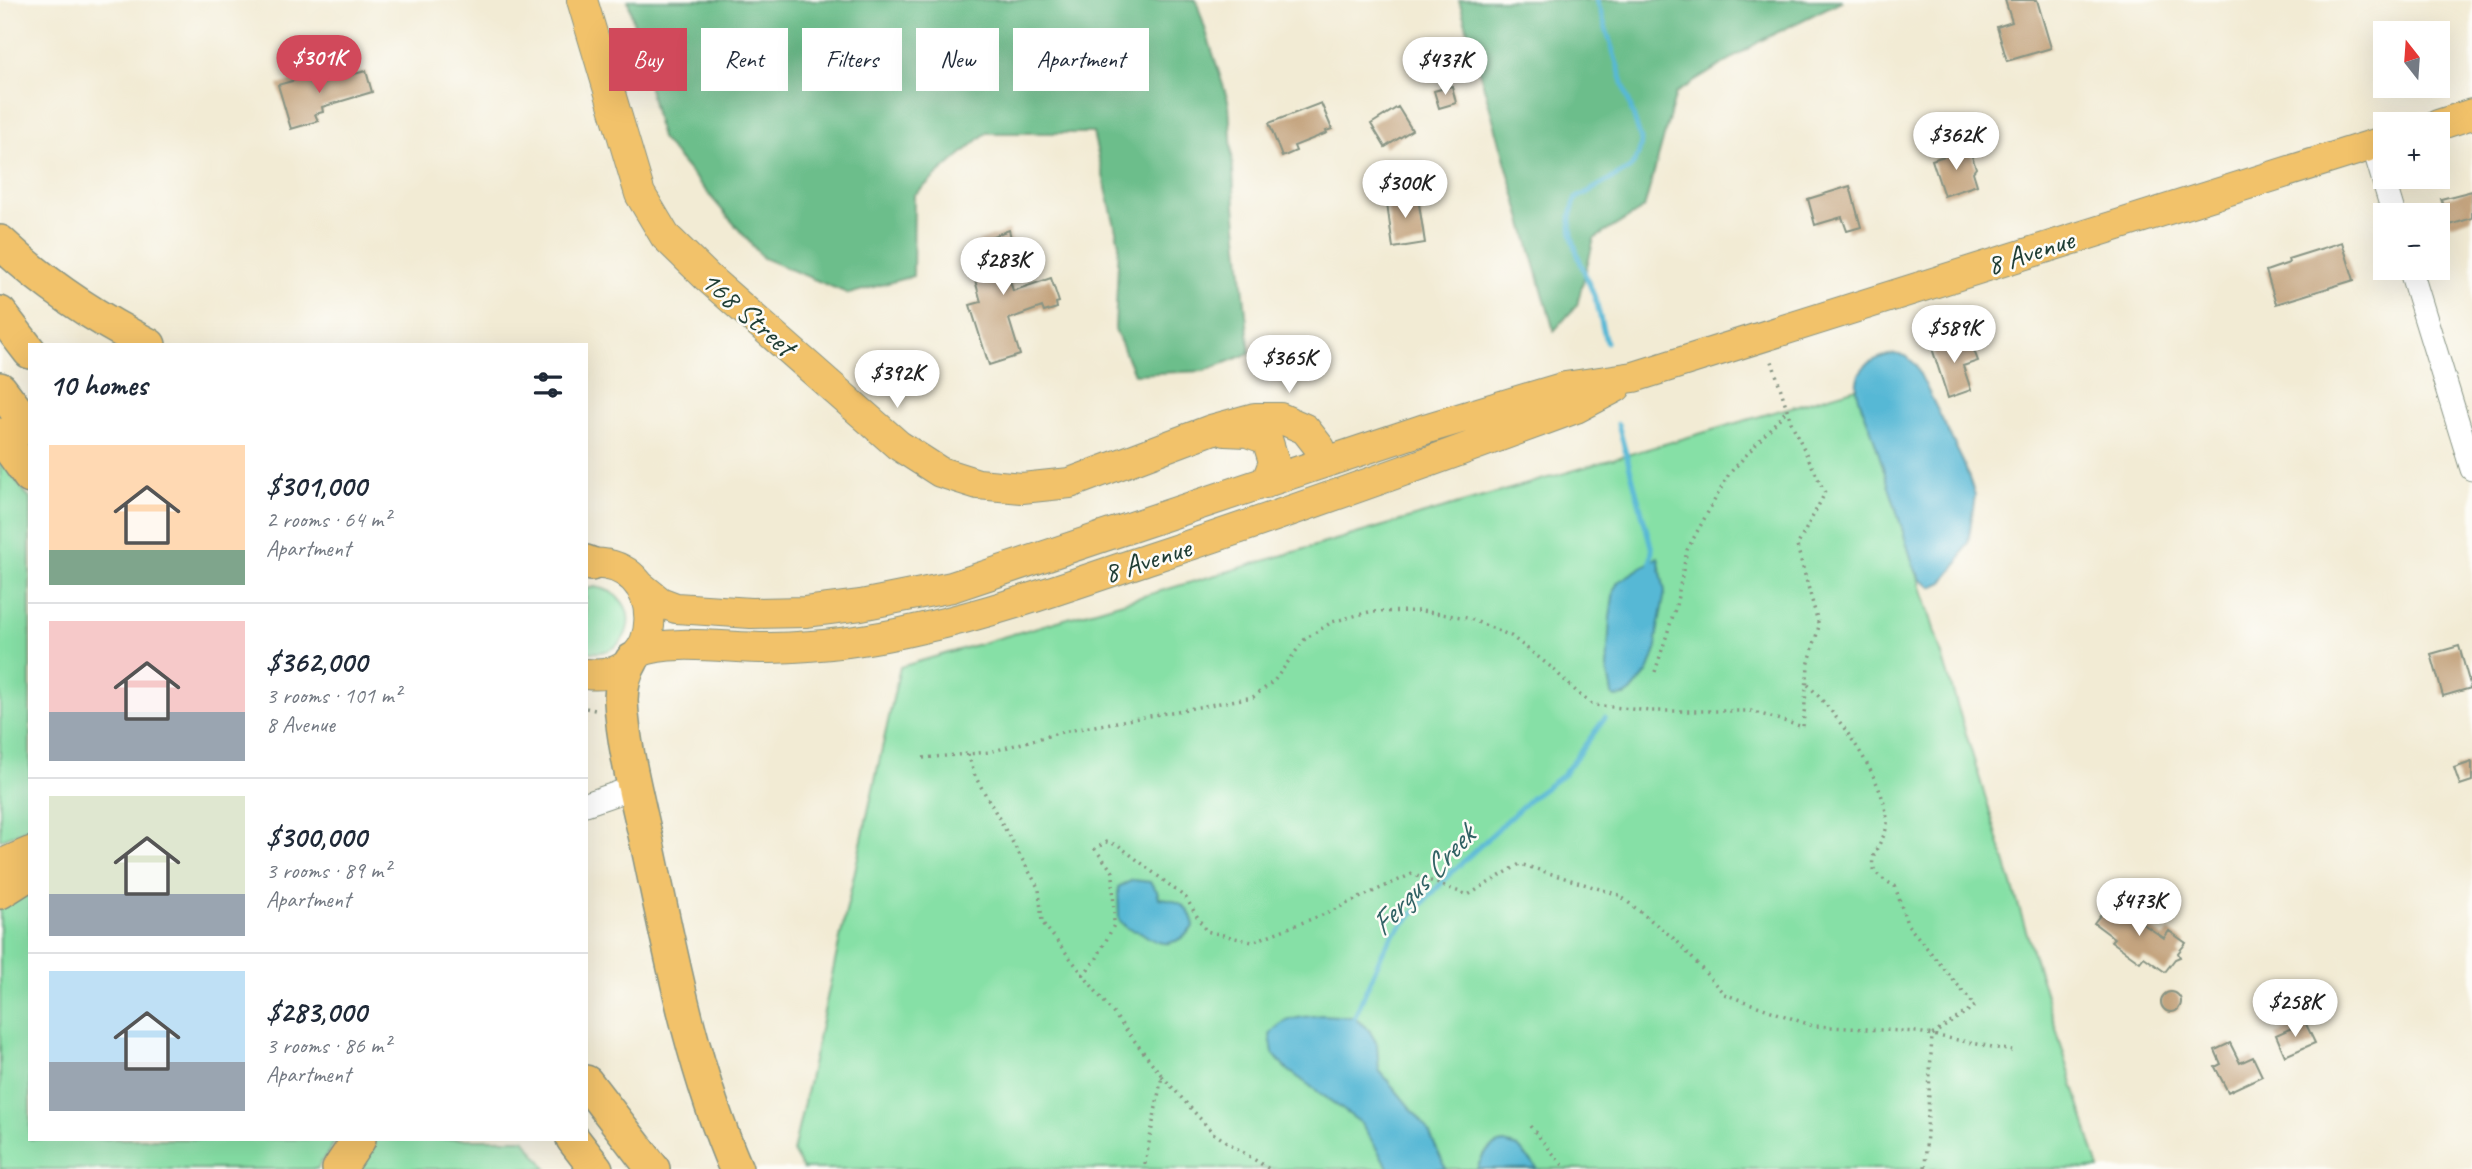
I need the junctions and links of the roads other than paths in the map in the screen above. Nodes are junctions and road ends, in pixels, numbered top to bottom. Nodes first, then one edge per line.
1 (582, 0) edge
2 (2472, 114) edge
3 (2450, 121) edge
4 (2373, 145) edge
5 (0, 242) edge
6 (2414, 280) edge
7 (0, 313) edge
8 (145, 343) edge
9 (28, 349) edge
10 (1634, 377) junction
11 (0, 389) edge
12 (28, 425) edge
13 (1210, 430) junction
14 (0, 435) edge
15 (1325, 462) junction
16 (2472, 469) edge
17 (28, 474) edge
18 (1266, 483) junction
19 (588, 563) edge
20 (639, 584) junction
21 (992, 609) junction
22 (636, 656) junction
23 (588, 674) edge
24 (635, 787) junction
25 (588, 803) edge
26 (28, 853) edge
27 (0, 865) edge
28 (28, 874) edge
29 (0, 892) edge
30 (588, 1085) edge
31 (358, 1141) edge
32 (575, 1141) edge
33 (339, 1169) edge
34 (596, 1169) edge
35 (653, 1169) edge
36 (736, 1169) edge

1 - 13 main road, 168 Street
2 - 3 main road
4 - 10 main road, 8 Avenue
5 - 8 highway
6 - 16 street
7 - 9 highway
10 - 15 main road, 8 Avenue
10 - 21 main road, 8 Avenue
11 - 12 highway
13 - 15 main road, 168 Street
13 - 18 main road, 168 Street
14 - 17 highway
15 - 18 main road, 8 Avenue
15 - 21 main road
18 - 20 main road, 8 Avenue
19 - 20 main road, 8 Avenue
20 - 22 main road
21 - 22 main road, 8 Avenue
22 - 23 main road, 8 Avenue
22 - 24 highway
24 - 25 street
24 - 36 highway
26 - 27 main road
28 - 29 highway
30 - 35 highway
31 - 33 highway
32 - 34 highway

